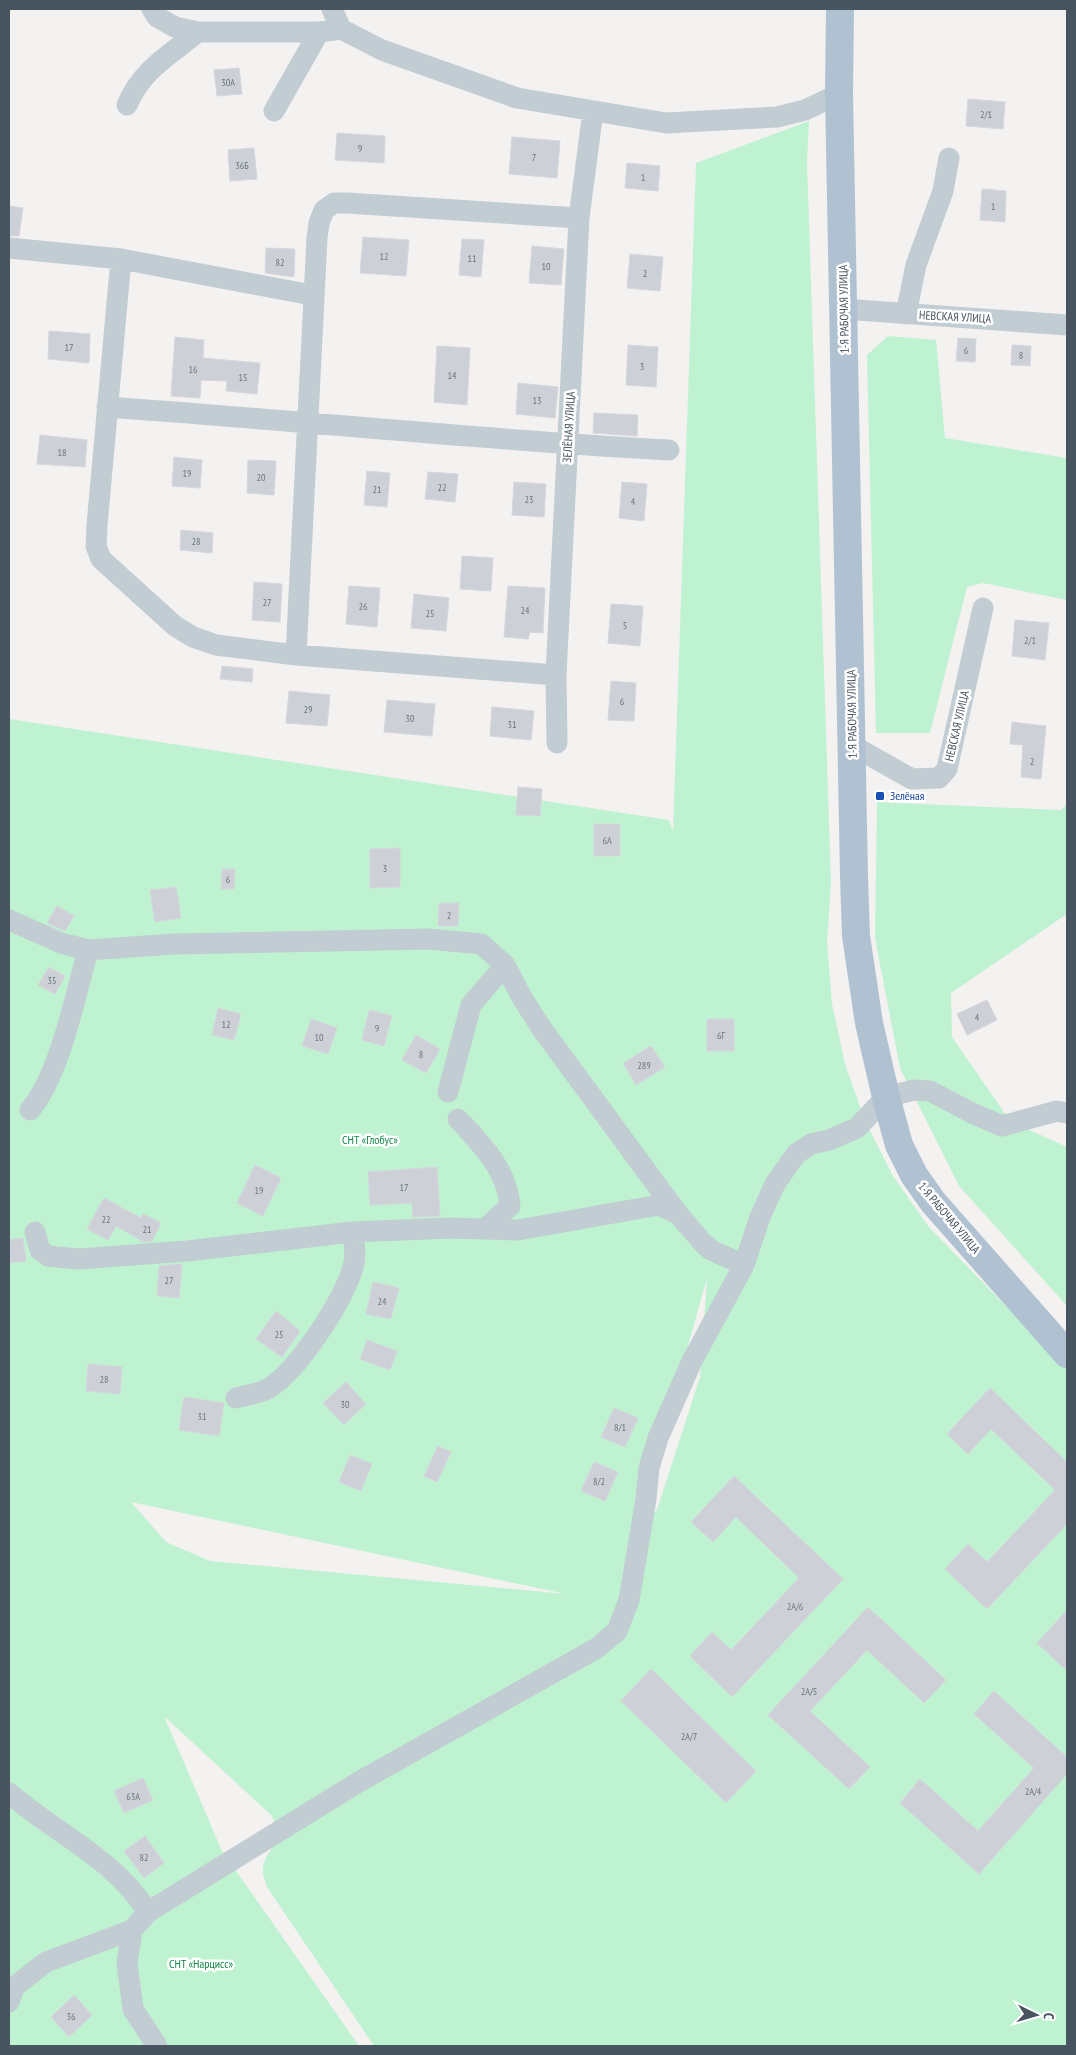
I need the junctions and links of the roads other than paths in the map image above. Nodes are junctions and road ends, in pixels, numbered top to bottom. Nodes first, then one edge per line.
1 (152, 9) edge
2 (332, 9) edge
3 (840, 9) edge
4 (341, 29) junction
5 (198, 32) junction
6 (319, 32) junction
7 (840, 94) junction
8 (127, 105) dead end
9 (274, 111) dead end
10 (593, 111) junction
11 (949, 158) dead end
12 (579, 218) junction
13 (9, 248) edge
14 (121, 259) junction
15 (312, 295) junction
16 (843, 309) junction
17 (906, 314) junction
18 (1067, 325) edge
19 (107, 407) junction
20 (309, 421) junction
21 (568, 444) junction
22 (669, 450) dead end
23 (983, 608) dead end
24 (296, 655) junction
25 (556, 675) junction
26 (557, 743) dead end
27 (853, 746) junction
28 (9, 920) edge
29 (88, 950) junction
30 (505, 965) junction
31 (448, 1092) dead end
32 (886, 1097) junction
33 (30, 1110) dead end
34 (1067, 1113) edge
35 (458, 1119) dead end
36 (678, 1214) junction
37 (485, 1229) junction
38 (35, 1232) dead end
39 (353, 1232) junction
40 (744, 1265) junction
41 (1067, 1354) edge
42 (236, 1398) dead end
43 (9, 1793) edge
44 (148, 1912) junction
45 (132, 1930) junction
46 (11, 1991) edge
47 (158, 2046) edge

1 - 5 lane
2 - 4 lane
3 - 7 main road, 1-Я РАБОЧАЯ УЛИЦА
4 - 6 lane
4 - 10 lane
5 - 6 lane
5 - 8 lane
6 - 9 lane
7 - 10 lane
7 - 16 main road, 1-Я РАБОЧАЯ УЛИЦА
10 - 12 lane, ЗЕЛЁНАЯ УЛИЦА
11 - 17 lane
12 - 15 lane
12 - 21 lane, ЗЕЛЁНАЯ УЛИЦА
13 - 14 lane
14 - 15 lane
14 - 19 lane
15 - 20 lane
16 - 17 lane, НЕВСКАЯ УЛИЦА
16 - 27 main road, 1-Я РАБОЧАЯ УЛИЦА
17 - 18 lane, НЕВСКАЯ УЛИЦА
19 - 20 lane
19 - 24 lane
20 - 21 lane
20 - 24 lane
21 - 22 lane
21 - 25 lane, ЗЕЛЁНАЯ УЛИЦА
23 - 27 lane, НЕВСКАЯ УЛИЦА
24 - 25 lane
25 - 26 lane, ЗЕЛЁНАЯ УЛИЦА
27 - 32 main road, 1-Я РАБОЧАЯ УЛИЦА
28 - 29 lane
29 - 30 lane
29 - 33 lane
30 - 31 lane
30 - 36 lane
32 - 34 lane
32 - 40 lane
32 - 41 main road, 1-Я РАБОЧАЯ УЛИЦА
35 - 37 lane
36 - 37 lane
36 - 40 lane
37 - 39 lane
38 - 39 lane
39 - 42 lane
40 - 44 lane
43 - 44 lane
44 - 45 lane
45 - 46 lane
45 - 47 lane

